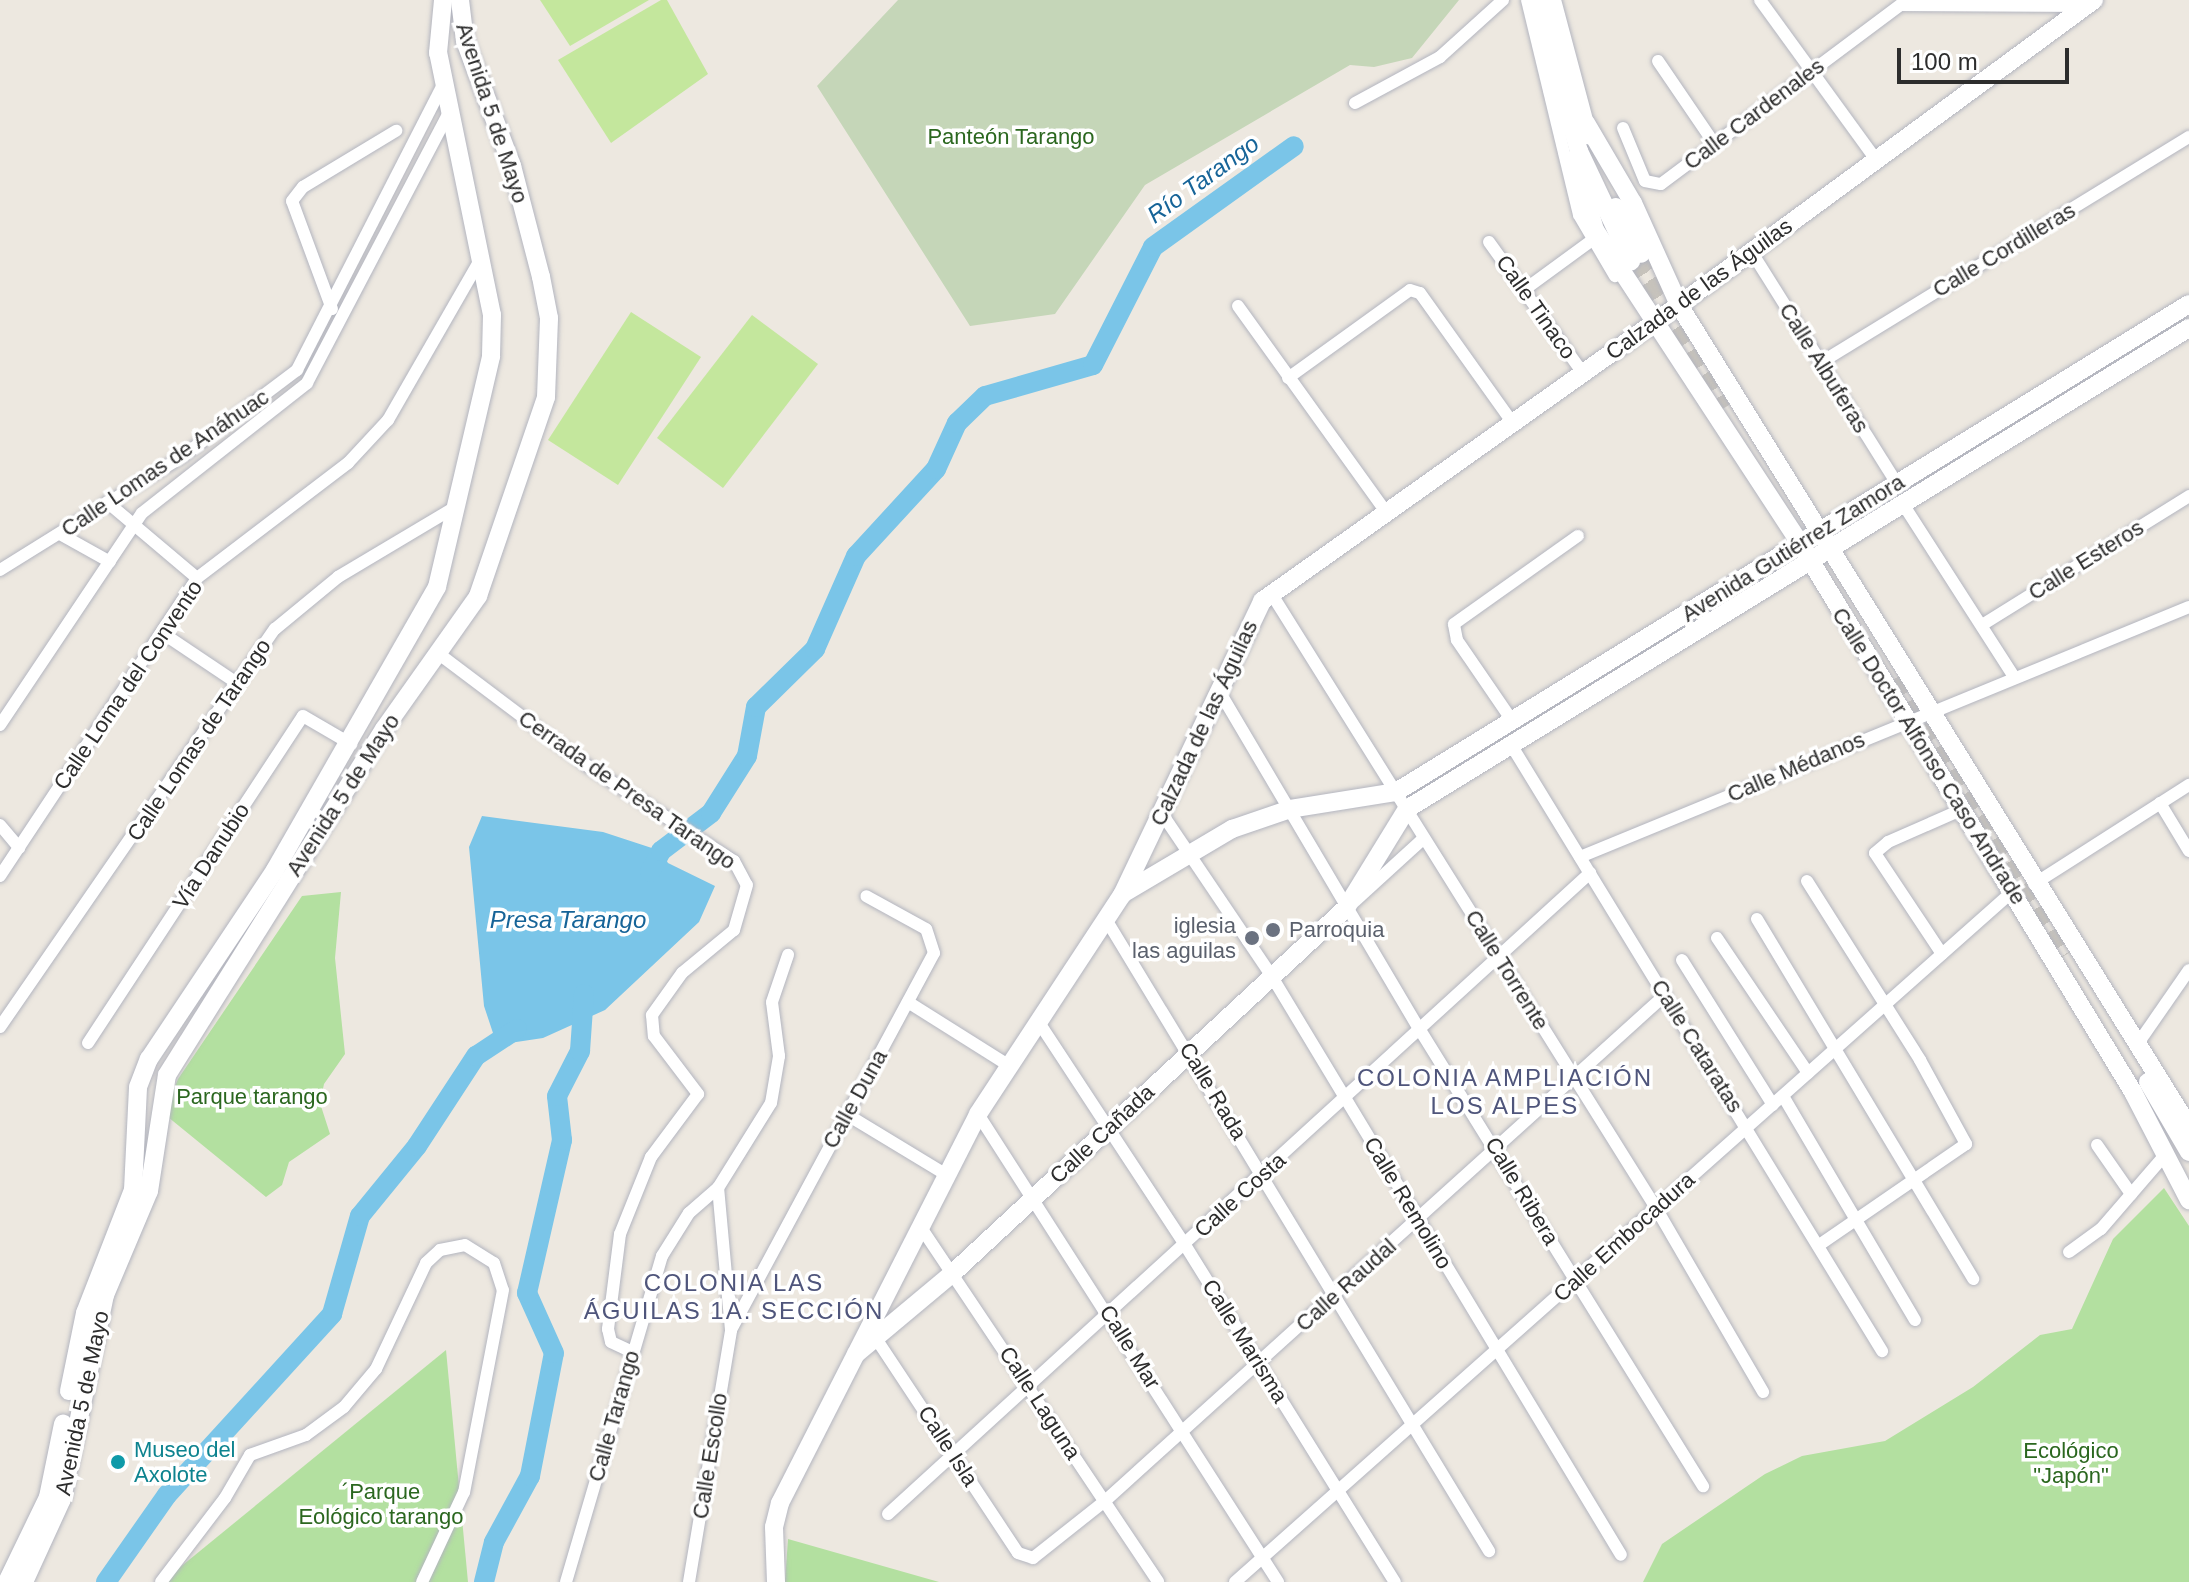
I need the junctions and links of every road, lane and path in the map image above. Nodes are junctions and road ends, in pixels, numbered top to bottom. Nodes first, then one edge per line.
1 (443, 0) edge
2 (459, 0) edge
3 (1503, 0) edge
4 (1527, 0) edge
5 (1537, 0) edge
6 (1552, 0) edge
7 (1760, 0) edge
8 (1902, 2) edge
9 (2090, 3) edge
10 (1658, 61) dead end
11 (1811, 72) junction
12 (444, 83) junction
13 (1355, 103) dead end
14 (451, 108) junction
15 (1574, 108) junction
16 (1586, 123) junction
17 (1623, 128) dead end
18 (396, 131) dead end
19 (2189, 137) edge
20 (1714, 143) junction
21 (1579, 151) junction
22 (1877, 161) junction
23 (1591, 241) junction
24 (1489, 242) dead end
25 (1751, 251) junction
26 (483, 254) junction
27 (1524, 290) junction
28 (2189, 304) edge
29 (1679, 305) junction
30 (1238, 306) dead end
31 (332, 309) junction
32 (1654, 322) junction
33 (2189, 328) edge
34 (1820, 363) junction
35 (1582, 372) junction
36 (1288, 378) junction
37 (1512, 422) junction
38 (1897, 484) junction
39 (2189, 496) edge
40 (107, 502) junction
41 (1903, 504) junction
42 (452, 509) junction
43 (1386, 512) junction
44 (134, 526) junction
45 (60, 534) junction
46 (1578, 536) dead end
47 (1823, 542) junction
48 (1806, 553) junction
49 (110, 562) junction
50 (0, 570) edge
51 (197, 578) junction
52 (1271, 593) junction
53 (2189, 607) edge
54 (1982, 625) junction
55 (164, 634) junction
56 (439, 654) junction
57 (2014, 677) junction
58 (234, 681) junction
59 (1218, 689) junction
60 (1554, 694) junction
61 (1565, 711) junction
62 (1928, 712) junction
63 (1511, 719) junction
64 (1908, 721) junction
65 (0, 725) edge
66 (1510, 743) junction
67 (351, 744) junction
68 (2189, 785) edge
69 (1396, 792) junction
70 (2160, 803) junction
71 (1290, 809) junction
72 (1407, 809) junction
73 (1963, 809) junction
74 (1163, 815) junction
75 (0, 825) edge
76 (1424, 838) junction
77 (19, 848) junction
78 (1188, 851) junction
79 (2189, 851) edge
80 (1580, 857) junction
81 (1590, 873) junction
82 (0, 876) edge
83 (1807, 881) dead end
84 (2034, 884) junction
85 (2013, 891) junction
86 (1122, 895) junction
87 (866, 896) dead end
88 (1346, 908) junction
89 (1757, 919) dead end
90 (1107, 921) junction
91 (1717, 938) dead end
92 (1942, 954) junction
93 (788, 955) dead end
94 (1497, 957) junction
95 (1682, 960) dead end
96 (2189, 970) edge
97 (1271, 975) junction
98 (1665, 995) junction
99 (908, 1002) junction
100 (1884, 1005) junction
101 (1038, 1021) junction
102 (0, 1027) edge
103 (1420, 1030) junction
104 (88, 1043) dead end
105 (2137, 1045) junction
106 (1835, 1049) junction
107 (1189, 1053) junction
108 (1008, 1065) junction
109 (1808, 1073) junction
110 (1576, 1079) junction
111 (1346, 1098) junction
112 (1778, 1101) junction
113 (846, 1114) junction
114 (978, 1114) junction
115 (1109, 1126) junction
116 (1748, 1127) junction
117 (2189, 1127) edge
118 (2097, 1145) dead end
119 (1497, 1149) junction
120 (2189, 1152) edge
121 (2164, 1156) junction
122 (945, 1174) junction
123 (1263, 1174) junction
124 (2189, 1179) edge
125 (1915, 1181) junction
126 (718, 1188) junction
127 (2131, 1194) junction
128 (1033, 1198) junction
129 (2189, 1200) edge
130 (1656, 1208) junction
131 (1419, 1220) junction
132 (1854, 1220) junction
133 (920, 1226) junction
134 (1185, 1245) junction
135 (1819, 1245) junction
136 (2069, 1252) dead end
137 (954, 1272) junction
138 (1973, 1279) dead end
139 (1575, 1280) junction
140 (99, 1292) junction
141 (1334, 1295) junction
142 (1110, 1315) junction
143 (1915, 1320) dead end
144 (731, 1330) junction
145 (877, 1340) junction
146 (1496, 1351) junction
147 (1882, 1351) dead end
148 (632, 1352) junction
149 (854, 1355) junction
150 (1258, 1362) junction
151 (1031, 1389) junction
152 (1763, 1392) dead end
153 (71, 1412) junction
154 (1413, 1424) junction
155 (1182, 1431) junction
156 (955, 1456) junction
157 (1703, 1486) dead end
158 (1336, 1491) junction
159 (1105, 1501) junction
160 (888, 1514) dead end
161 (1489, 1551) dead end
162 (1018, 1553) joint
163 (1621, 1555) dead end
164 (1262, 1557) junction
165 (7, 1582) edge
166 (24, 1582) edge
167 (161, 1582) edge
168 (422, 1582) edge
169 (566, 1582) edge
170 (689, 1582) edge
171 (776, 1582) edge
172 (1158, 1582) edge
173 (1235, 1582) edge
174 (1278, 1582) edge
175 (1395, 1582) edge

1 - 12 main road, Avenida 5 de Mayo
2 - 14 main road
2 - 56 main road, Avenida 5 de Mayo
3 - 13 street
4 - 23 street
5 - 15 main road
6 - 15 main road
7 - 11 street
8 - 9 street
8 - 11 street, Calle Cardenales
9 - 22 main road, Calzada de las Águilas
10 - 20 street
11 - 20 street, Calle Cardenales
11 - 22 street
12 - 14 main road, Avenida 5 de Mayo
12 - 31 street, Calle Lomas de Anáhuac
14 - 26 main road, Avenida 5 de Mayo
14 - 44 street, Calle Lomas de Anáhuac
15 - 16 main road
15 - 21 main road
16 - 21 main road
16 - 29 main road, Calle Doctor Alfonso Caso Andrade
17 - 20 street, Calle Cardenales
18 - 31 street
19 - 34 street, Calle Cordilleras
21 - 32 main road, Calle Doctor Alfonso Caso Andrade
22 - 25 main road, Calzada de las Águilas
23 - 27 street
23 - 32 street
24 - 27 street, Calle Tinaco
25 - 29 main road, Calzada de las Águilas
25 - 34 street, Calle Albuferas
26 - 42 main road, Avenida 5 de Mayo
26 - 51 street, Calle Loma del Convento
27 - 35 street, Calle Tinaco
28 - 38 main road, Avenida Gutiérrez Zamora
29 - 32 main road, Calzada de las Águilas
29 - 47 main road, Calle Doctor Alfonso Caso Andrade
30 - 36 street
31 - 40 street, Calle Lomas de Anáhuac
32 - 35 main road, Calzada de las Águilas
32 - 48 main road, Calle Doctor Alfonso Caso Andrade
33 - 41 main road, Avenida Gutiérrez Zamora
34 - 38 street, Calle Albuferas
35 - 37 main road, Calzada de las Águilas
36 - 37 street
36 - 43 street
37 - 43 main road, Calzada de las Águilas
38 - 47 main road, Avenida Gutiérrez Zamora
39 - 54 street, Calle Esteros
40 - 44 street
40 - 45 street, Calle Lomas de Anáhuac
41 - 47 main road, Avenida Gutiérrez Zamora
41 - 54 street
42 - 58 street, Calle Lomas de Tarango
42 - 67 main road, Avenida 5 de Mayo
43 - 52 main road, Calzada de las Águilas
44 - 49 street, Calle Lomas de Anáhuac
44 - 51 street
45 - 49 street
45 - 50 street, Calle Lomas de Anáhuac
46 - 63 street
47 - 48 main road, Avenida Gutiérrez Zamora
47 - 62 main road, Calle Doctor Alfonso Caso Andrade
48 - 60 main road, Avenida Gutiérrez Zamora
48 - 61 main road, Avenida Gutiérrez Zamora
48 - 64 main road, Calle Doctor Alfonso Caso Andrade
49 - 65 street, Calle Lomas de Anáhuac
51 - 55 street, Calle Loma del Convento
52 - 59 main road, Calzada de las Águilas
52 - 69 street, Calle Torrente
53 - 57 street, Calle Médanos
54 - 57 street
55 - 58 street
55 - 77 street, Calle Loma del Convento
56 - 140 main road, Avenida 5 de Mayo
56 - 148 street, Cerrada de Presa Tarango
57 - 62 street, Calle Médanos
58 - 102 street, Calle Lomas de Tarango
59 - 71 street, Calle Ribera
59 - 74 main road, Calzada de las Águilas
60 - 61 main road
60 - 63 main road, Avenida Gutiérrez Zamora
61 - 66 main road, Avenida Gutiérrez Zamora
62 - 64 street, Calle Médanos
62 - 84 main road, Calle Doctor Alfonso Caso Andrade
63 - 69 main road, Avenida Gutiérrez Zamora
64 - 73 main road, Calle Doctor Alfonso Caso Andrade
64 - 80 street, Calle Médanos
66 - 72 main road, Avenida Gutiérrez Zamora
66 - 80 street, Calle Cataratas
67 - 104 street, Vía Danubio
67 - 140 main road, Avenida 5 de Mayo
68 - 70 street
69 - 71 main road
69 - 72 street, Calle Torrente
70 - 79 street
70 - 84 street
71 - 78 main road
71 - 88 street, Calle Ribera
72 - 76 street, Calle Torrente
72 - 88 main road, Calle Cañada
73 - 85 main road, Calle Doctor Alfonso Caso Andrade
73 - 92 street
74 - 78 street, Calle Remolino
74 - 86 main road, Calzada de las Águilas
75 - 77 street
76 - 88 street, Calle Cañada
76 - 94 street, Calle Torrente
77 - 82 street, Calle Loma del Convento
78 - 86 main road
78 - 97 street, Calle Remolino
80 - 81 street, Calle Cataratas
81 - 94 street, Calle Costa
81 - 98 street, Calle Cataratas
83 - 100 street
84 - 105 main road, Calle Doctor Alfonso Caso Andrade
85 - 92 street, Calle Embocadura
85 - 121 main road, Calle Doctor Alfonso Caso Andrade
86 - 90 main road, Calzada de las Águilas
87 - 99 street, Calle Duna
88 - 97 main road, Calle Cañada
88 - 103 street, Calle Ribera
89 - 106 street
90 - 101 main road, Calzada de las Águilas
90 - 107 street, Calle Rada
91 - 109 street
92 - 100 street, Calle Embocadura
93 - 126 street, Calle Tarango
94 - 103 street, Calle Costa
94 - 110 street, Calle Torrente
95 - 112 street
96 - 105 street
97 - 107 main road, Calle Cañada
97 - 111 street, Calle Remolino
98 - 110 street, Calle Raudal
98 - 116 street, Calle Cataratas
99 - 108 street
99 - 113 street, Calle Duna
100 - 106 street, Calle Embocadura
100 - 125 street
101 - 108 main road, Calzada de las Águilas
101 - 115 street, Calle Marisma
103 - 111 street, Calle Costa
103 - 119 street, Calle Ribera
105 - 117 main road, Calle Doctor Alfonso Caso Andrade
106 - 109 street, Calle Embocadura
106 - 125 street
107 - 115 main road, Calle Cañada
107 - 123 street, Calle Rada
108 - 114 main road, Calzada de las Águilas
109 - 112 street, Calle Embocadura
110 - 119 street, Calle Raudal
110 - 130 street, Calle Torrente
111 - 123 street, Calle Costa
111 - 131 street, Calle Remolino
112 - 116 street, Calle Embocadura
112 - 132 street
113 - 122 street
113 - 144 street, Calle Duna
114 - 122 main road, Calzada de las Águilas
114 - 128 street, Calle Mar
115 - 128 main road, Calle Cañada
115 - 134 street, Calle Marisma
116 - 130 street, Calle Embocadura
116 - 135 street, Calle Cataratas
118 - 127 street
119 - 131 street, Calle Raudal
119 - 139 street, Calle Ribera
120 - 124 main road
121 - 127 street
121 - 129 main road, Calle Doctor Alfonso Caso Andrade
122 - 133 main road, Calzada de las Águilas
123 - 134 street, Calle Costa
123 - 141 street, Calle Rada
125 - 132 street
125 - 138 street
126 - 144 street
126 - 148 street, Calle Tarango
127 - 136 street
128 - 137 main road, Calle Cañada
128 - 142 street, Calle Mar
130 - 139 street, Calle Embocadura
130 - 152 street, Calle Torrente
131 - 141 street, Calle Raudal
131 - 146 street, Calle Remolino
132 - 135 street
132 - 143 street
133 - 137 street, Calle Laguna
133 - 149 main road, Calzada de las Águilas
134 - 142 street, Calle Costa
134 - 150 street, Calle Marisma
135 - 147 street, Calle Cataratas
137 - 145 main road, Calle Cañada
137 - 151 street, Calle Laguna
139 - 146 street, Calle Embocadura
139 - 157 street, Calle Ribera
140 - 153 main road, Avenida 5 de Mayo
141 - 150 street, Calle Raudal
141 - 154 street, Calle Rada
142 - 151 street, Calle Costa
142 - 155 street, Calle Mar
144 - 170 street, Calle Escollo
145 - 149 main road, Calle Cañada
145 - 156 street, Calle Isla
146 - 154 street, Calle Embocadura
146 - 163 street, Calle Remolino
148 - 169 street, Calle Tarango
149 - 171 main road, Calzada de las Águilas
150 - 155 street, Calle Raudal
150 - 158 street, Calle Marisma
151 - 156 street, Calle Costa
151 - 159 street, Calle Laguna
153 - 165 main road, Avenida 5 de Mayo
153 - 166 main road, Avenida 5 de Mayo
154 - 158 street, Calle Embocadura
154 - 161 street, Calle Rada
155 - 159 street, Calle Raudal
155 - 164 street, Calle Mar
156 - 160 street, Calle Costa
156 - 162 street, Calle Isla
158 - 164 street, Calle Embocadura
158 - 175 street, Calle Marisma
159 - 162 street, Calle Raudal
159 - 172 street, Calle Laguna
164 - 173 street, Calle Embocadura
164 - 174 street, Calle Mar
167 - 168 street

